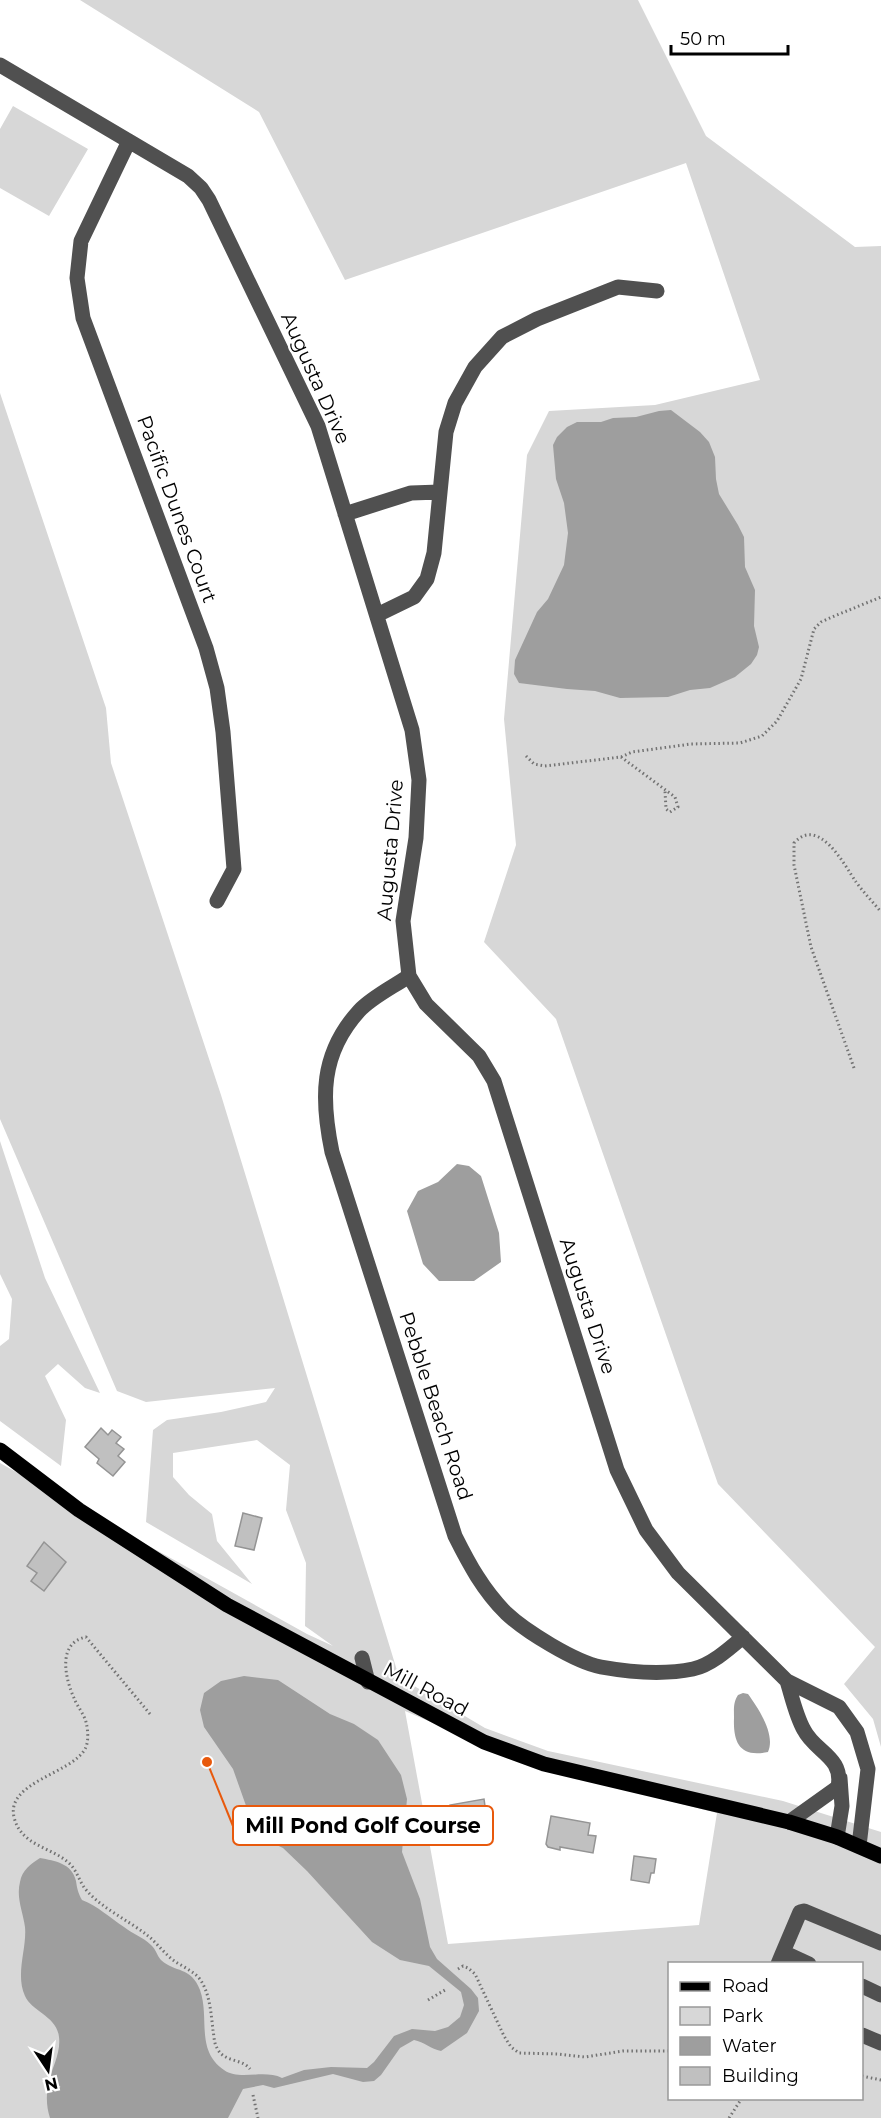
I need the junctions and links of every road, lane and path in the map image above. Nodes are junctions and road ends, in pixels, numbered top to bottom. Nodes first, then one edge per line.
1 (0, 65) edge
2 (129, 141) junction
3 (657, 291) dead end
4 (440, 492) junction
5 (345, 514) junction
6 (881, 597) edge
7 (377, 615) junction
8 (526, 756) dead end
9 (621, 757) junction
10 (665, 791) junction
11 (217, 901) dead end
12 (881, 912) edge
13 (409, 976) junction
14 (854, 1068) dead end
15 (0, 1450) edge
16 (743, 1637) junction
17 (362, 1659) dead end
18 (787, 1681) junction
19 (369, 1682) junction
20 (150, 1714) dead end
21 (840, 1779) junction
22 (789, 1822) junction
23 (837, 1837) junction
24 (859, 1846) junction
25 (881, 1856) edge
26 (881, 1943) edge
27 (781, 1958) edge
28 (800, 1962) edge
29 (459, 1969) dead end
30 (863, 1987) edge
31 (445, 1990) dead end
32 (881, 1995) edge
33 (428, 2000) dead end
34 (863, 2035) edge
35 (881, 2043) edge
36 (668, 2051) edge
37 (250, 2069) dead end
38 (863, 2076) edge
39 (881, 2080) edge
40 (253, 2095) dead end
41 (741, 2100) edge
42 (258, 2118) edge
43 (729, 2118) edge

1 - 2 street, Augusta Drive
2 - 5 street, Augusta Drive
2 - 11 street, Pacific Dunes Court
3 - 4 street
4 - 5 street
4 - 7 street
5 - 7 street, Augusta Drive
6 - 9 path
7 - 13 street, Augusta Drive
8 - 9 path
9 - 10 path
10 - 10 path
12 - 14 path
13 - 16 street, Augusta Drive
13 - 16 street, Pebble Beach Road
15 - 19 main road, Mill Road
16 - 18 street, Augusta Drive
17 - 19 street
18 - 21 street, Augusta Drive
18 - 24 street, Augusta Drive
19 - 22 main road, Mill Road
20 - 37 path
21 - 22 street
21 - 23 street, Augusta Drive
22 - 23 main road, Mill Road
23 - 24 main road, Mill Road
24 - 25 main road, Mill Road
26 - 27 street
27 - 28 street
29 - 36 path
30 - 32 street
31 - 33 path
34 - 35 street
38 - 39 path
40 - 42 path
41 - 43 path

